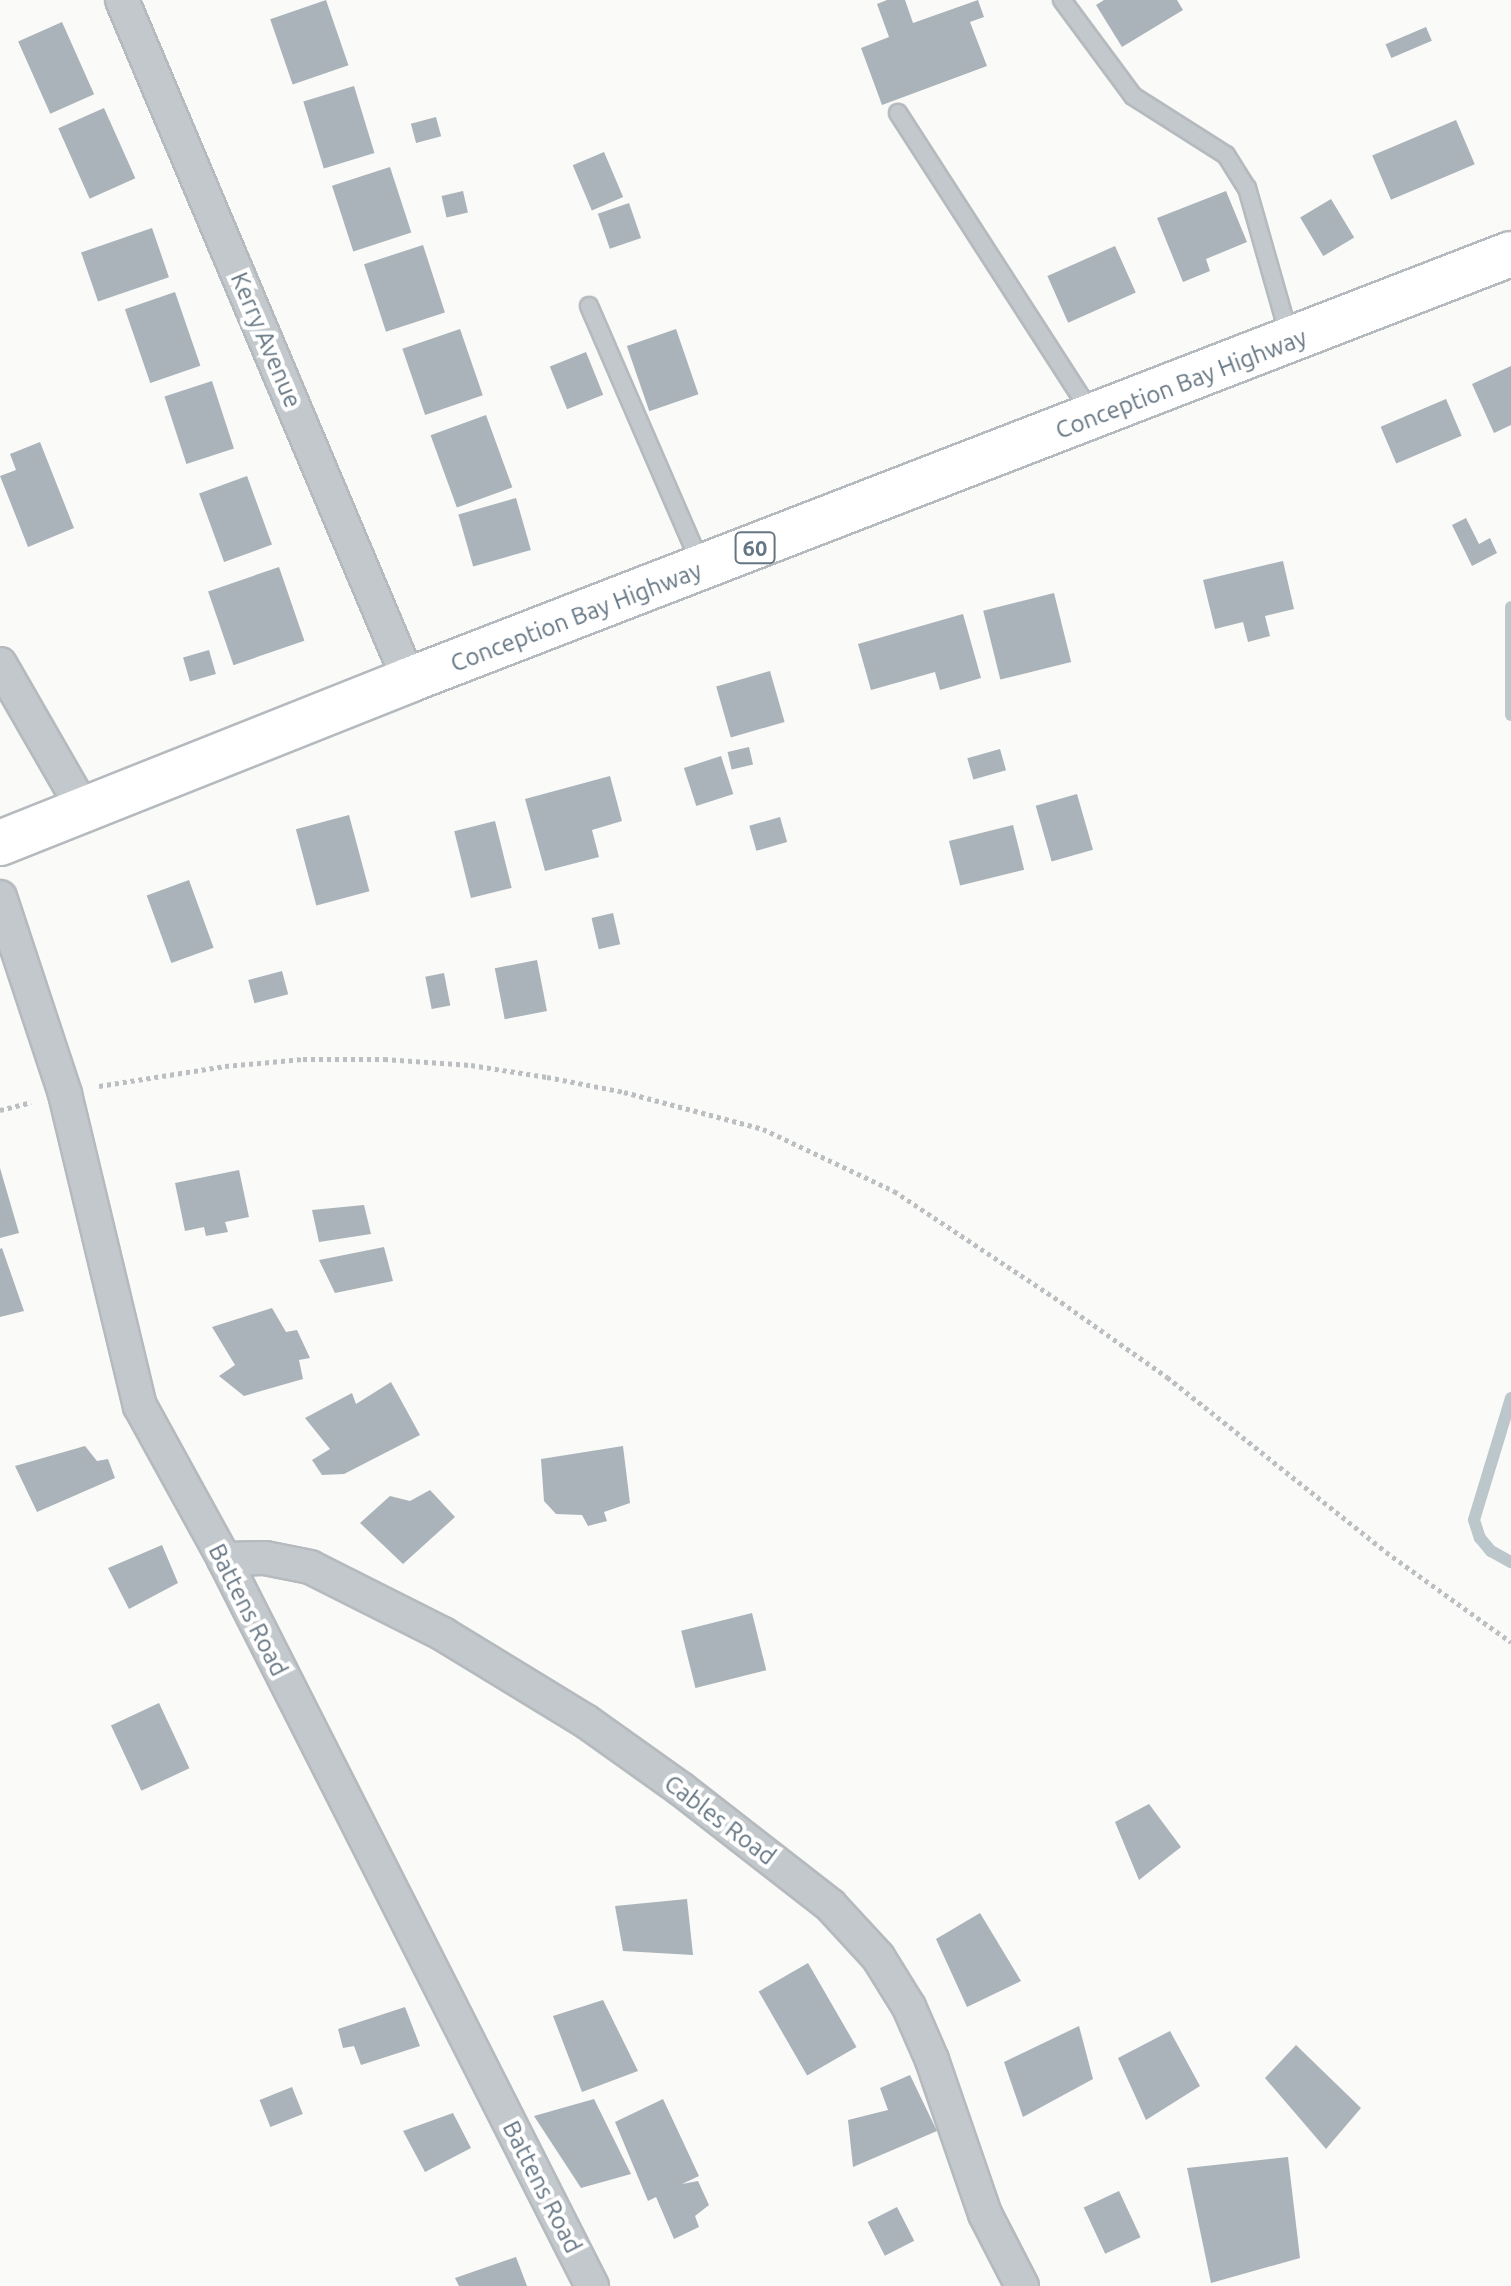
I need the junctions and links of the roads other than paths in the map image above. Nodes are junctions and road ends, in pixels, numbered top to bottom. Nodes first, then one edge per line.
1 (122, 0) edge
2 (1062, 0) edge
3 (898, 113) dead end
4 (1511, 254) edge
5 (589, 306) dead end
6 (1290, 341) junction
7 (1094, 417) junction
8 (702, 568) junction
9 (0, 664) edge
10 (409, 680) junction
11 (84, 810) junction
12 (0, 843) edge
13 (0, 897) edge
14 (224, 1559) junction
15 (592, 2286) edge
16 (1022, 2286) edge

1 - 10 street, Kerry Avenue
2 - 6 lane
3 - 7 lane
4 - 6 main road, Conception Bay Highway / 60
5 - 8 lane
6 - 7 main road, Conception Bay Highway / 60
7 - 8 main road, Conception Bay Highway / 60
8 - 10 main road, Conception Bay Highway / 60
9 - 11 street
10 - 11 main road, Conception Bay Highway / 60
11 - 12 main road, Conception Bay Highway / 60
13 - 14 street, Battens Road
14 - 15 street, Battens Road
14 - 16 street, Cables Road

